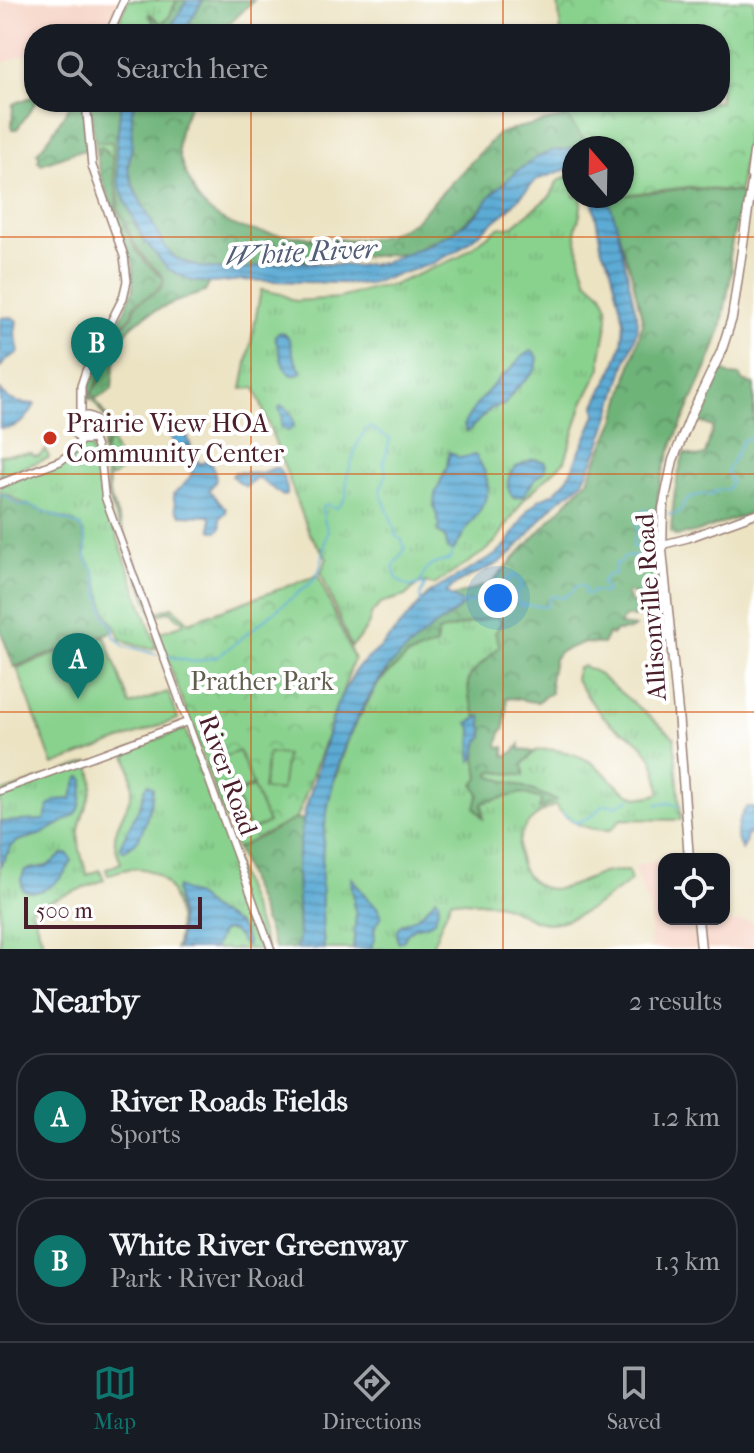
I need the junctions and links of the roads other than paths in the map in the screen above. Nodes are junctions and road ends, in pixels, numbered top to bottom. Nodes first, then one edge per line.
1 (126, 0) edge
2 (115, 24) edge
3 (89, 112) edge
4 (754, 152) edge
5 (754, 169) edge
6 (751, 210) edge
7 (717, 360) junction
8 (85, 416) junction
9 (85, 438) junction
10 (0, 484) edge
11 (754, 514) edge
12 (661, 545) junction
13 (187, 722) junction
14 (0, 791) edge
15 (691, 853) edge
16 (697, 925) edge
17 (271, 949) edge
18 (699, 949) edge

1 - 2 main road
3 - 8 main road
4 - 7 main road, Allisonville Road
5 - 6 main road, Allisonville Road
6 - 7 main road, Allisonville Road
7 - 12 main road, Allisonville Road
8 - 9 main road
8 - 9 main road
9 - 10 main road
9 - 13 street, River Road
11 - 12 main road
12 - 15 main road, Allisonville Road
13 - 14 street
13 - 17 street, River Road
16 - 18 main road

